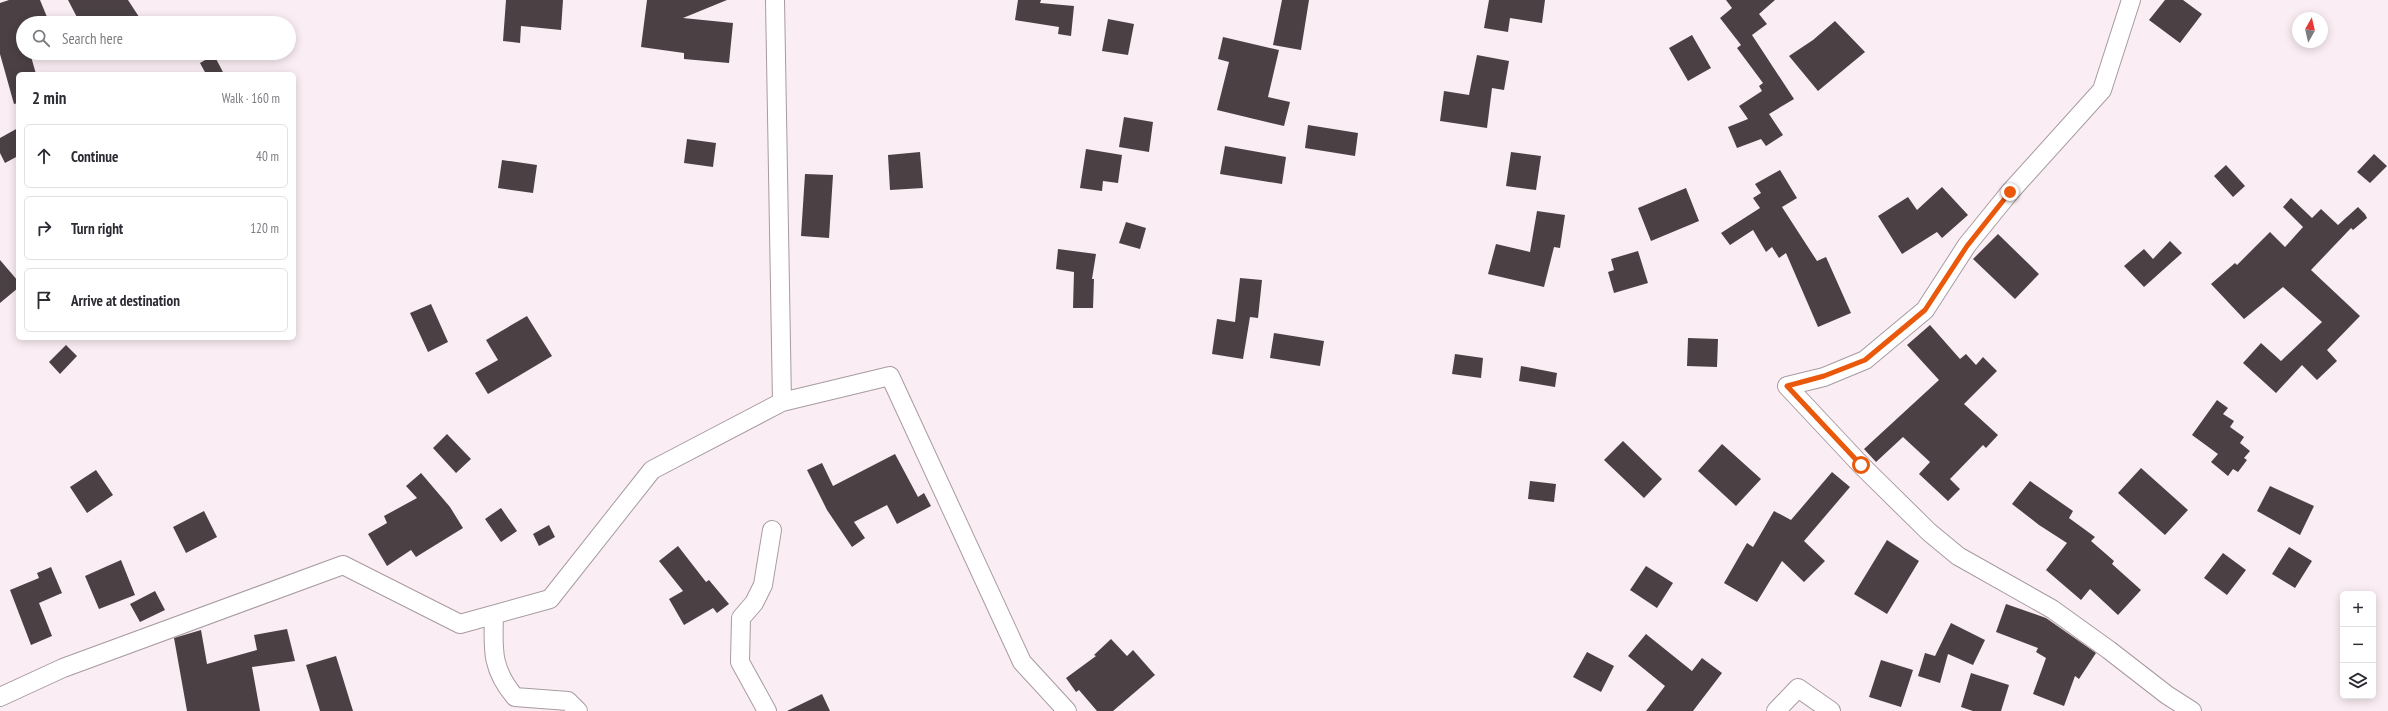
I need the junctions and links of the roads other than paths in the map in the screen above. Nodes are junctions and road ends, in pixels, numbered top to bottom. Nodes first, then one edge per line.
1 (776, 0) edge
2 (2132, 0) edge
3 (782, 402) junction
4 (772, 530) dead end
5 (494, 615) junction
6 (0, 698) edge
7 (578, 711) edge
8 (767, 711) edge
9 (1067, 711) edge
10 (1776, 711) edge
11 (1831, 711) edge
12 (2192, 711) edge

1 - 3 street
2 - 12 street
3 - 5 street
3 - 9 street
4 - 8 street
5 - 6 street
5 - 7 street
10 - 11 street

